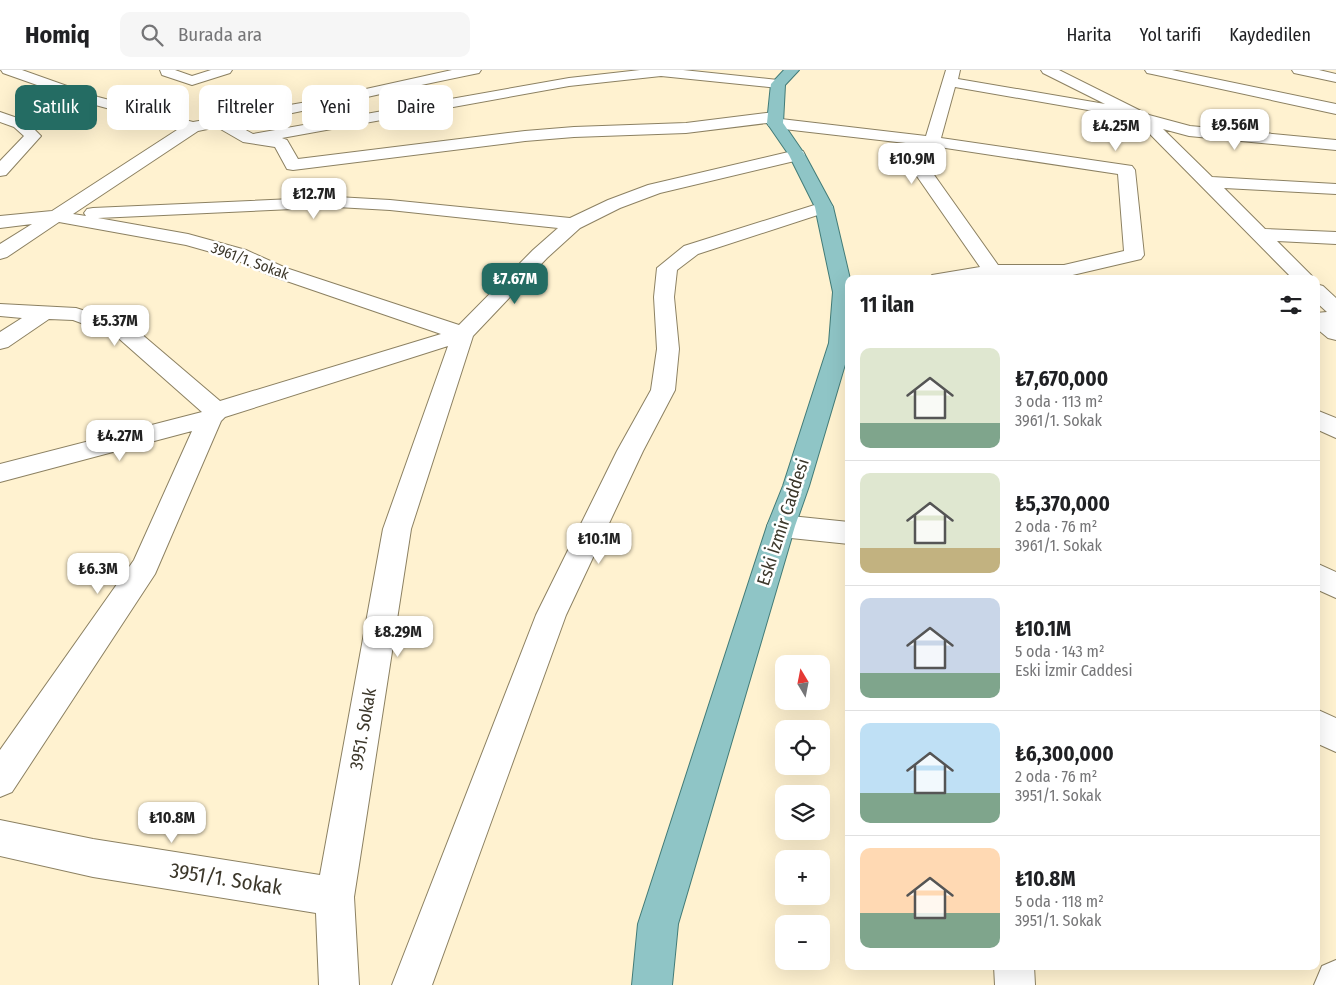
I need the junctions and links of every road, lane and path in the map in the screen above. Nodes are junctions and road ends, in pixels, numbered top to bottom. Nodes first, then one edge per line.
1 (8, 70) edge
2 (167, 70) edge
3 (225, 70) edge
4 (474, 70) edge
5 (1048, 70) edge
6 (1152, 70) edge
7 (1227, 70) edge
8 (1299, 70) edge
9 (661, 71) edge
10 (951, 76) edge
11 (785, 77) edge
12 (1336, 78) edge
13 (1219, 84) junction
14 (1336, 109) edge
15 (292, 111) edge
16 (0, 117) edge
17 (1142, 117) junction
18 (775, 120) junction
19 (199, 125) edge
20 (193, 126) junction
21 (233, 130) edge
22 (249, 139) junction
23 (931, 142) junction
24 (1336, 146) edge
25 (797, 155) junction
26 (0, 171) edge
27 (1208, 182) junction
28 (1336, 189) edge
29 (824, 207) junction
30 (55, 216) junction
31 (0, 222) edge
32 (573, 224) junction
33 (1260, 234) junction
34 (1336, 238) edge
35 (0, 253) edge
36 (996, 275) edge
37 (1071, 275) edge
38 (1301, 275) edge
39 (845, 288) edge
40 (1320, 294) edge
41 (845, 301) edge
42 (1336, 309) edge
43 (0, 310) edge
44 (45, 312) junction
45 (1336, 317) edge
46 (1320, 319) edge
47 (1320, 320) edge
48 (1336, 333) edge
49 (463, 334) junction
50 (0, 342) edge
51 (213, 414) junction
52 (1320, 420) edge
53 (1336, 430) edge
54 (0, 473) edge
55 (781, 526) junction
56 (845, 533) edge
57 (1320, 577) edge
58 (1336, 586) edge
59 (1320, 727) edge
60 (1336, 736) edge
61 (0, 780) edge
62 (0, 838) edge
63 (335, 897) junction
64 (1014, 970) edge
65 (1336, 980) edge
66 (339, 985) edge
67 (412, 985) edge
68 (652, 985) edge
69 (1015, 985) edge
70 (1334, 985) edge

1 - 20 street
2 - 3 street
4 - 15 street
5 - 17 street
6 - 13 street
7 - 13 street
8 - 12 street
9 - 11 street
9 - 22 street
10 - 17 street
10 - 23 street
11 - 18 main road
13 - 14 street
16 - 26 street
17 - 24 street
17 - 27 street
18 - 22 street
18 - 23 street
18 - 25 main road, Eski İzmir Caddesi
19 - 20 street
20 - 30 street
21 - 22 street
23 - 36 street
23 - 37 street
25 - 29 main road, Eski İzmir Caddesi
25 - 32 street
27 - 28 street
27 - 33 street
29 - 39 main road, Eski İzmir Caddesi
29 - 67 street
30 - 31 street, 3961/1. Sokak
30 - 32 street
30 - 35 street
30 - 49 street, 3961/1. Sokak
32 - 49 street
33 - 34 street
33 - 38 street
36 - 37 street
40 - 42 street
41 - 55 main road, Eski İzmir Caddesi
43 - 44 street
44 - 50 street
44 - 51 street
45 - 46 street
47 - 48 street
49 - 51 street
49 - 63 street, 3951. Sokak
51 - 54 street
51 - 61 street
52 - 53 street
55 - 56 street
55 - 68 main road, Eski İzmir Caddesi
57 - 58 street
59 - 60 street
62 - 63 street, 3951/1. Sokak
63 - 66 street, 3951. Sokak
64 - 69 street
65 - 70 street

